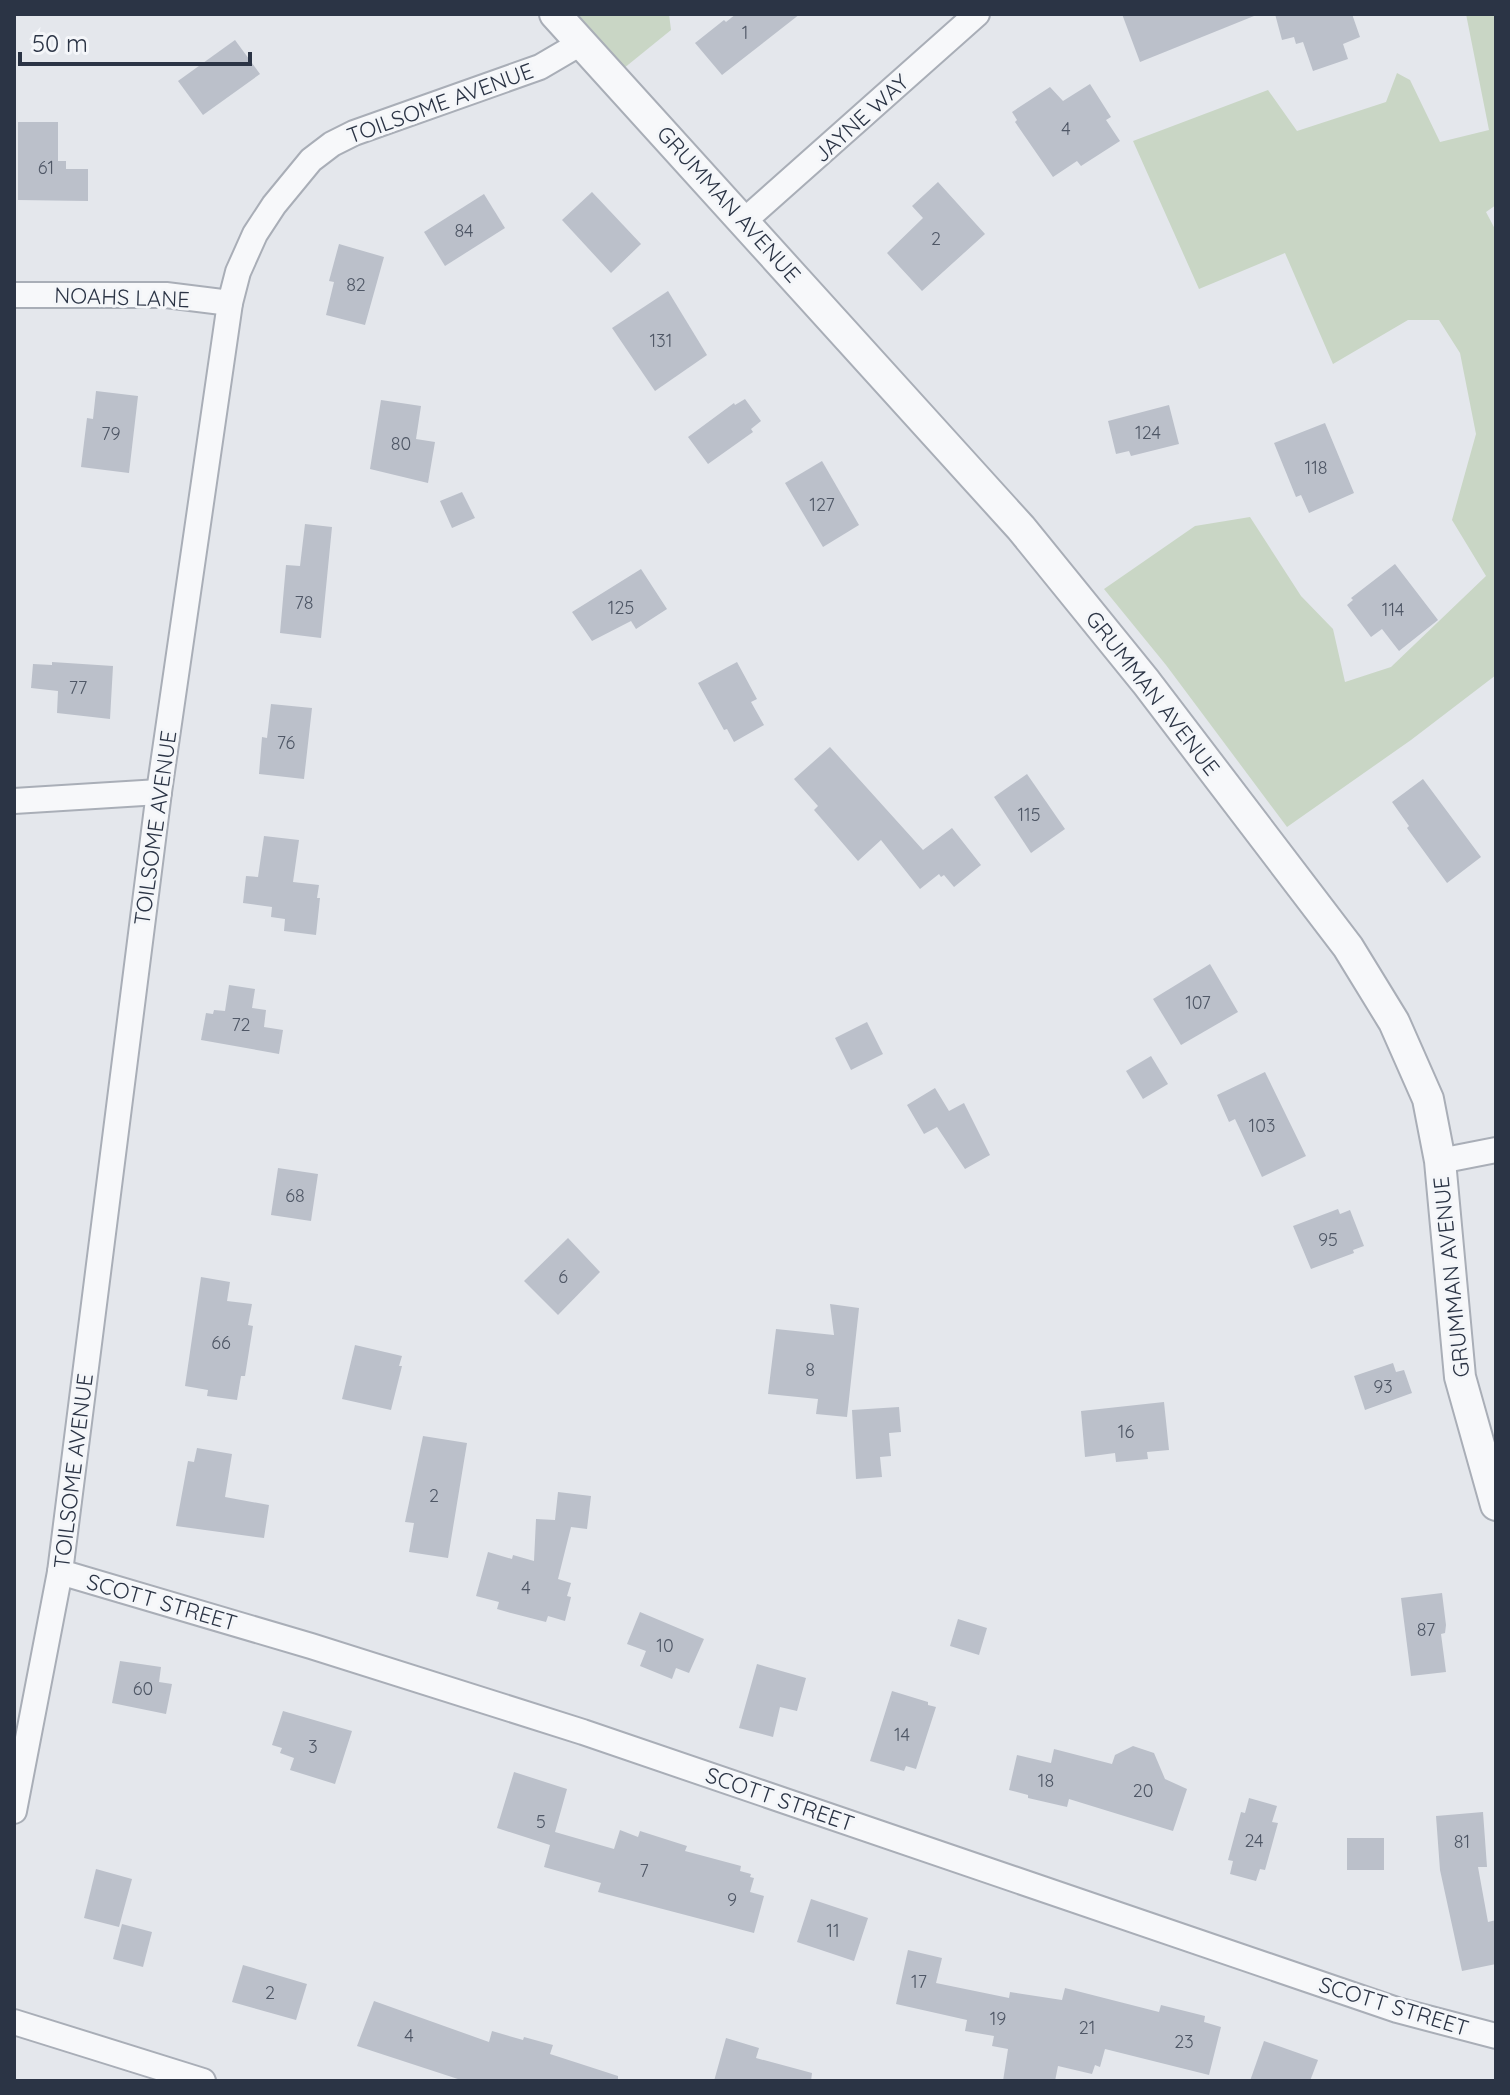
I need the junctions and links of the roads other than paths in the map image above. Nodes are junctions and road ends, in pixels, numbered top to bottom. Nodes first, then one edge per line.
1 (555, 14) edge
2 (977, 14) edge
3 (581, 43) junction
4 (744, 221) junction
5 (14, 295) edge
6 (230, 303) junction
7 (159, 792) junction
8 (14, 801) edge
9 (1496, 1150) edge
10 (1440, 1161) junction
11 (1496, 1505) edge
12 (60, 1572) junction
13 (14, 1811) edge
14 (14, 2022) edge
15 (1496, 2036) edge
16 (203, 2081) edge

1 - 3 street, GRUMMAN AVENUE
2 - 4 street, JAYNE WAY
3 - 4 street, GRUMMAN AVENUE
3 - 6 street, TOILSOME AVENUE
4 - 10 street, GRUMMAN AVENUE
5 - 6 street, NOAHS LANE
6 - 7 street, TOILSOME AVENUE
7 - 8 street
7 - 12 street, TOILSOME AVENUE
9 - 10 street
10 - 11 street, GRUMMAN AVENUE
12 - 13 street, TOILSOME AVENUE
12 - 15 street, SCOTT STREET
14 - 16 street

